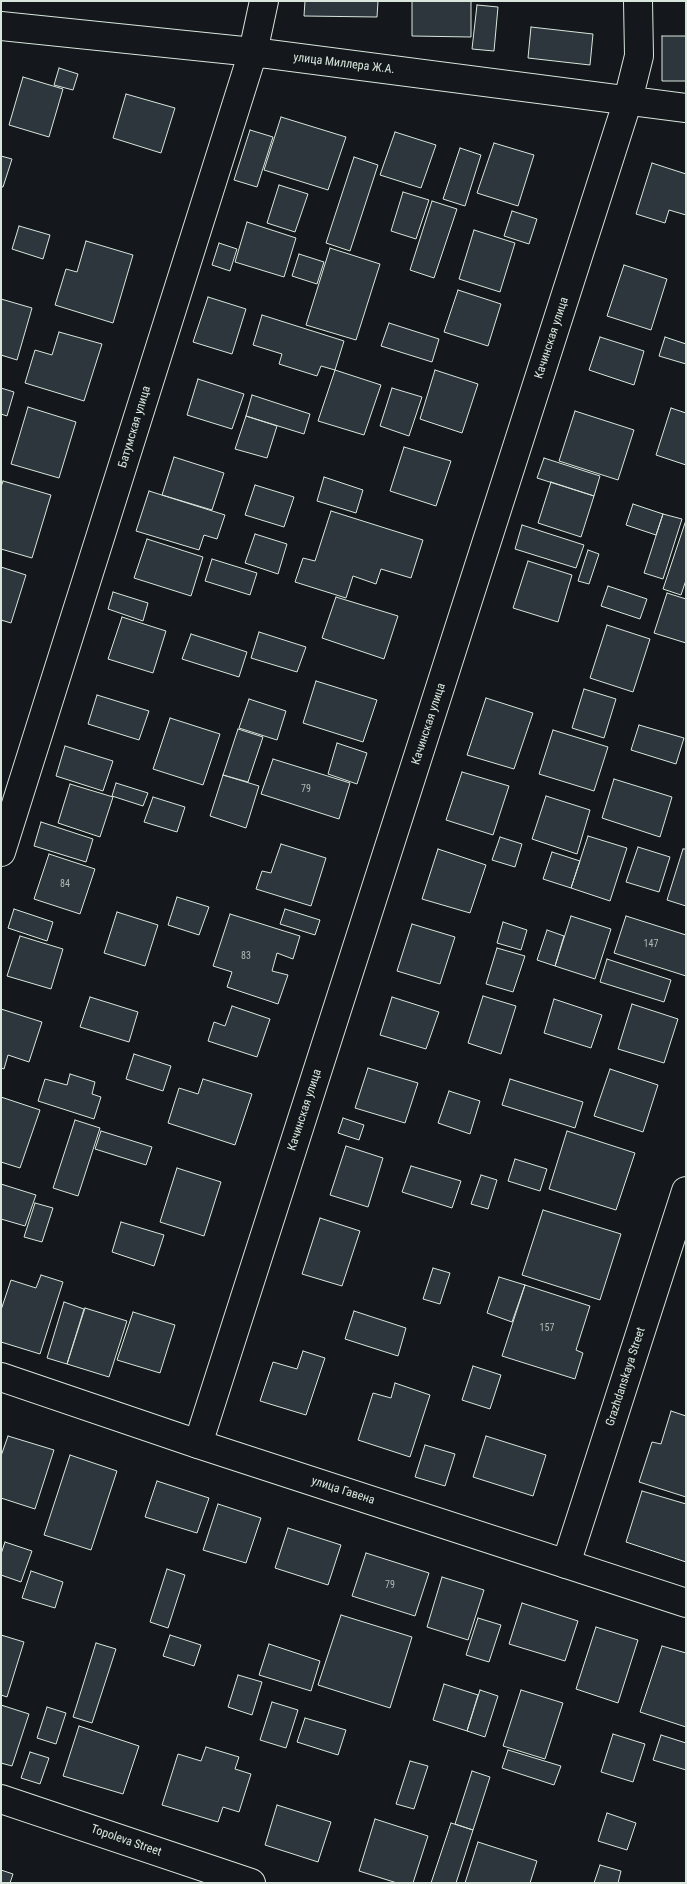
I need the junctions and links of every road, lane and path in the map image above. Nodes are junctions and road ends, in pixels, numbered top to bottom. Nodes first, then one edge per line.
1 (264, 1) edge
2 (638, 1) edge
3 (1, 26) edge
4 (253, 52) junction
5 (628, 100) junction
6 (686, 108) edge
7 (1, 852) edge
8 (686, 1191) edge
9 (1, 1377) edge
10 (198, 1444) junction
11 (566, 1564) junction
12 (686, 1603) edge
13 (1, 1799) edge
14 (251, 1883) edge

1 - 4 street, Батумская улица
2 - 5 street, Качинская улица
3 - 4 street, улица Миллера Ж.А.
4 - 5 street, улица Миллера Ж.А.
4 - 7 street, Батумская улица
5 - 6 street, улица Миллера Ж.А.
5 - 10 street, Качинская улица
8 - 11 street, Grazhdanskaya Street
9 - 10 street, улица Гавена
10 - 11 street, улица Гавена
11 - 12 street, улица Гавена
13 - 14 street, Topoleva Street

